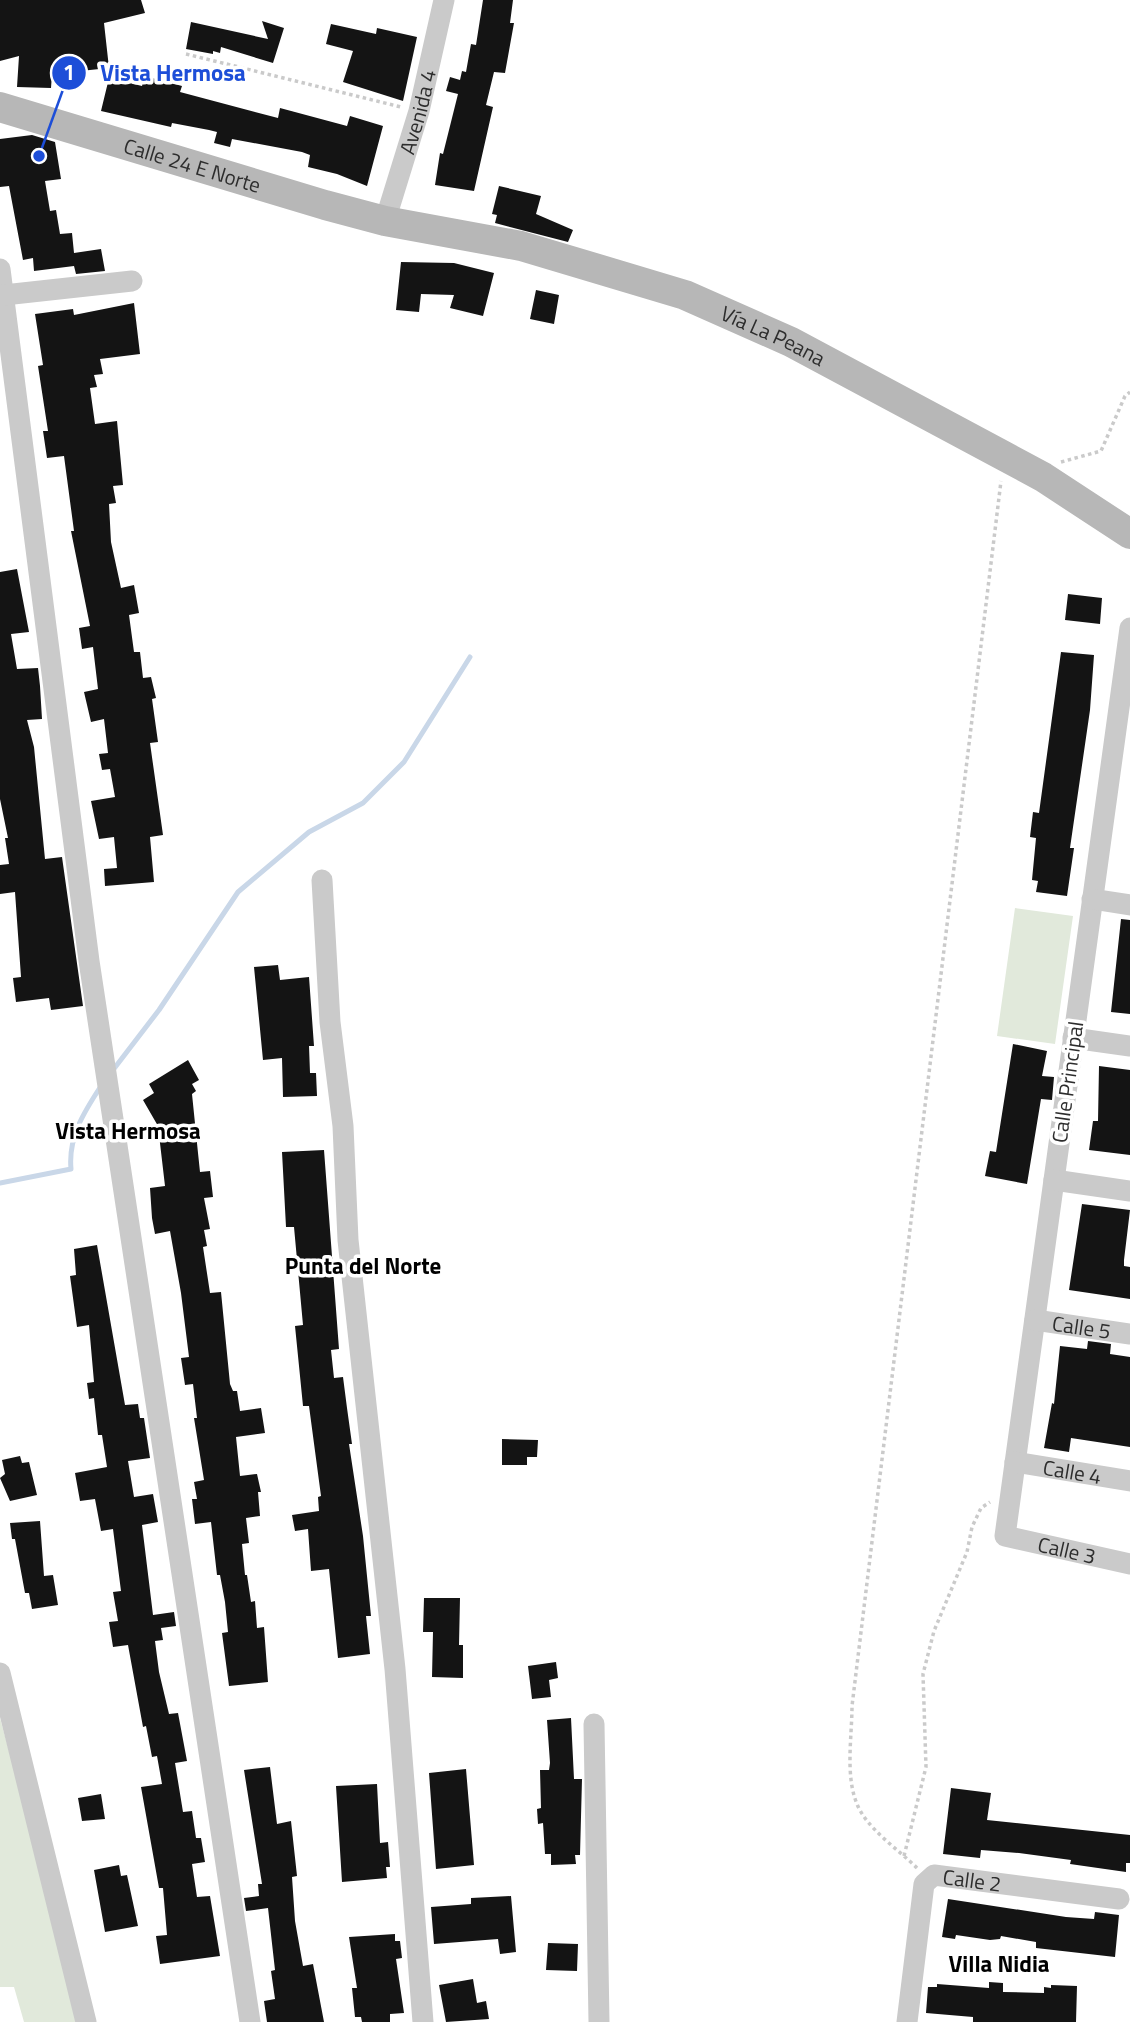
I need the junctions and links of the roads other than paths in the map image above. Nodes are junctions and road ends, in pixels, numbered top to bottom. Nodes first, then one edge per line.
1 (444, 0) edge
2 (0, 107) edge
3 (386, 221) junction
4 (0, 269) edge
5 (132, 281) dead end
6 (4, 295) junction
7 (1130, 534) edge
8 (1130, 628) edge
9 (1121, 759) edge
10 (323, 880) dead end
11 (1092, 900) junction
12 (1130, 905) edge
13 (1073, 1038) junction
14 (1130, 1046) edge
15 (1054, 1180) junction
16 (1130, 1192) edge
17 (1035, 1320) junction
18 (1130, 1334) edge
19 (1015, 1462) junction
20 (1130, 1481) edge
21 (1005, 1536) joint
22 (1130, 1564) edge
23 (0, 1673) edge
24 (594, 1724) dead end
25 (1119, 1899) dead end
26 (86, 2022) edge
27 (250, 2022) edge
28 (423, 2022) edge
29 (599, 2022) edge
30 (907, 2022) edge

1 - 3 street, Avenida 4
2 - 3 street, Calle 24 E Norte
3 - 7 street, Vía La Peana
4 - 6 street
5 - 6 street
6 - 27 street
8 - 9 street, Calle Principal
9 - 11 street, Calle Principal
10 - 28 street
11 - 12 street
11 - 13 street, Calle Principal
13 - 14 street
13 - 15 street, Calle Principal
15 - 16 street
15 - 17 street, Calle Principal
17 - 18 street, Calle 5
17 - 19 street, Calle Principal
19 - 20 street, Calle 4
19 - 21 street, Calle Principal
21 - 22 street, Calle 3
23 - 26 street
24 - 29 street
25 - 30 street, Calle 2

